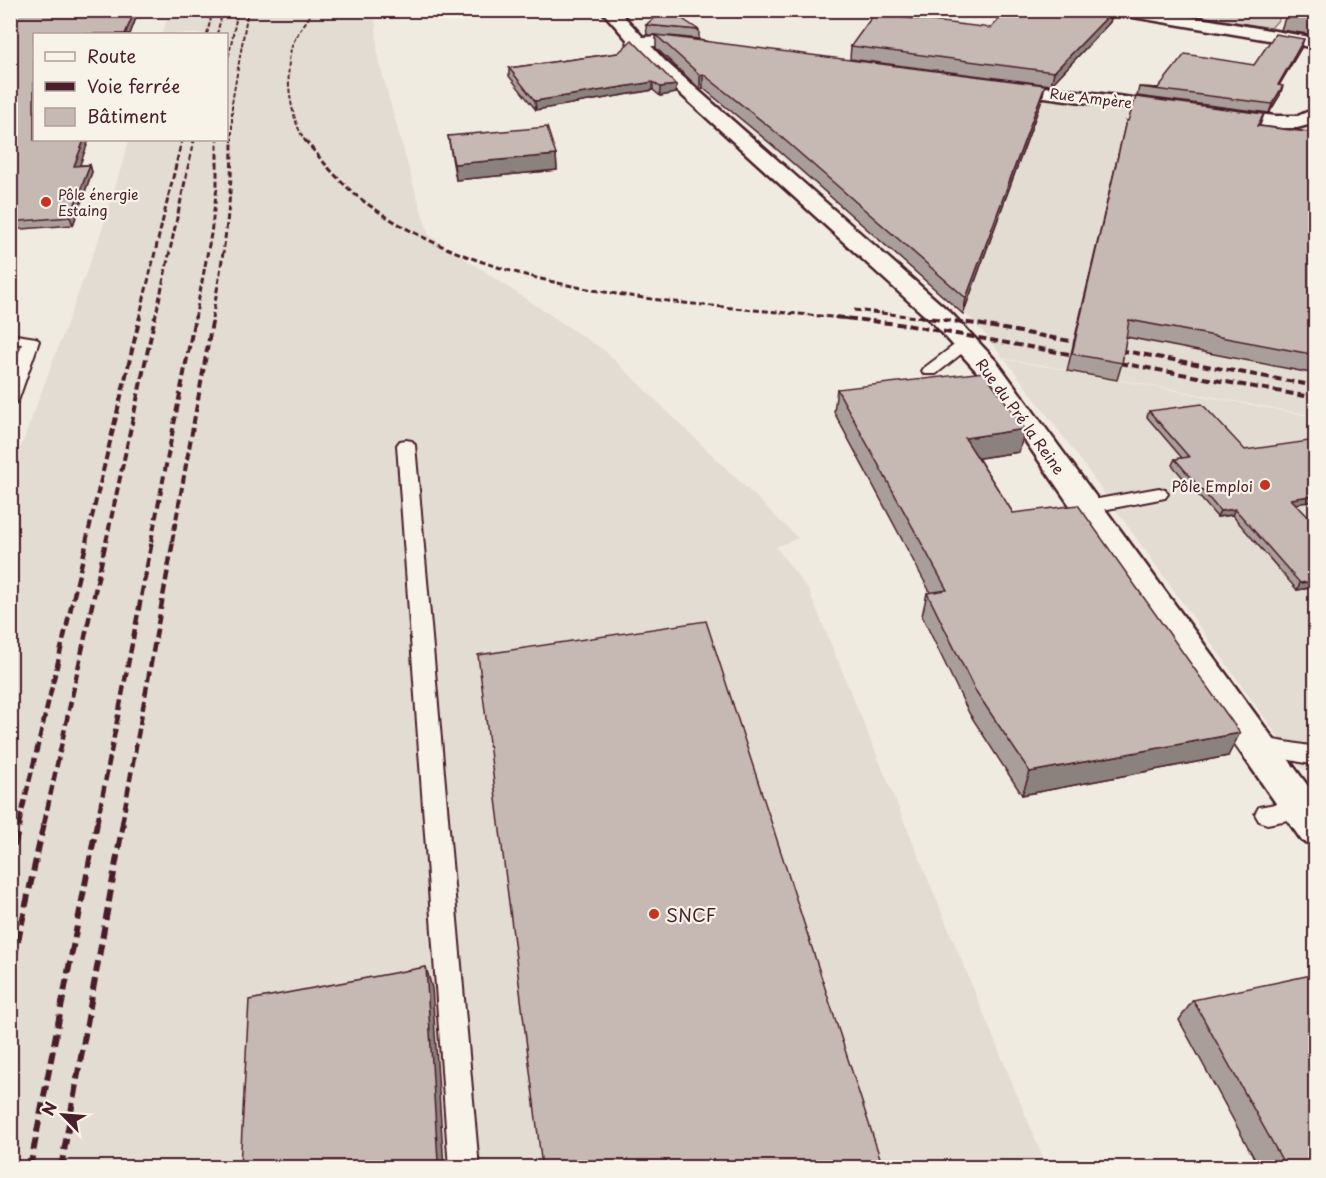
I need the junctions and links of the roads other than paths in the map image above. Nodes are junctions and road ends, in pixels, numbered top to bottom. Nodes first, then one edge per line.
1 (609, 10) edge
2 (1131, 11) edge
3 (636, 42) junction
4 (1316, 43) edge
5 (717, 49) edge
6 (978, 83) edge
7 (1316, 114) edge
8 (10, 338) edge
9 (966, 343) junction
10 (930, 371) dead end
11 (10, 401) edge
12 (406, 445) dead end
13 (1159, 494) dead end
14 (1087, 507) junction
15 (1256, 746) junction
16 (1316, 756) edge
17 (1267, 814) dead end
18 (1308, 819) edge
19 (464, 1167) edge

1 - 3 main road, Rue du Pré la Reine
2 - 4 main road
3 - 5 main road
3 - 9 main road, Rue du Pré la Reine
6 - 7 main road, Rue Ampère
8 - 11 lane
9 - 10 lane
9 - 14 main road, Rue du Pré la Reine
12 - 19 lane
13 - 14 lane
14 - 15 main road, Rue du Pré la Reine
15 - 16 lane
15 - 18 main road, Rue du Pré la Reine
17 - 18 lane

